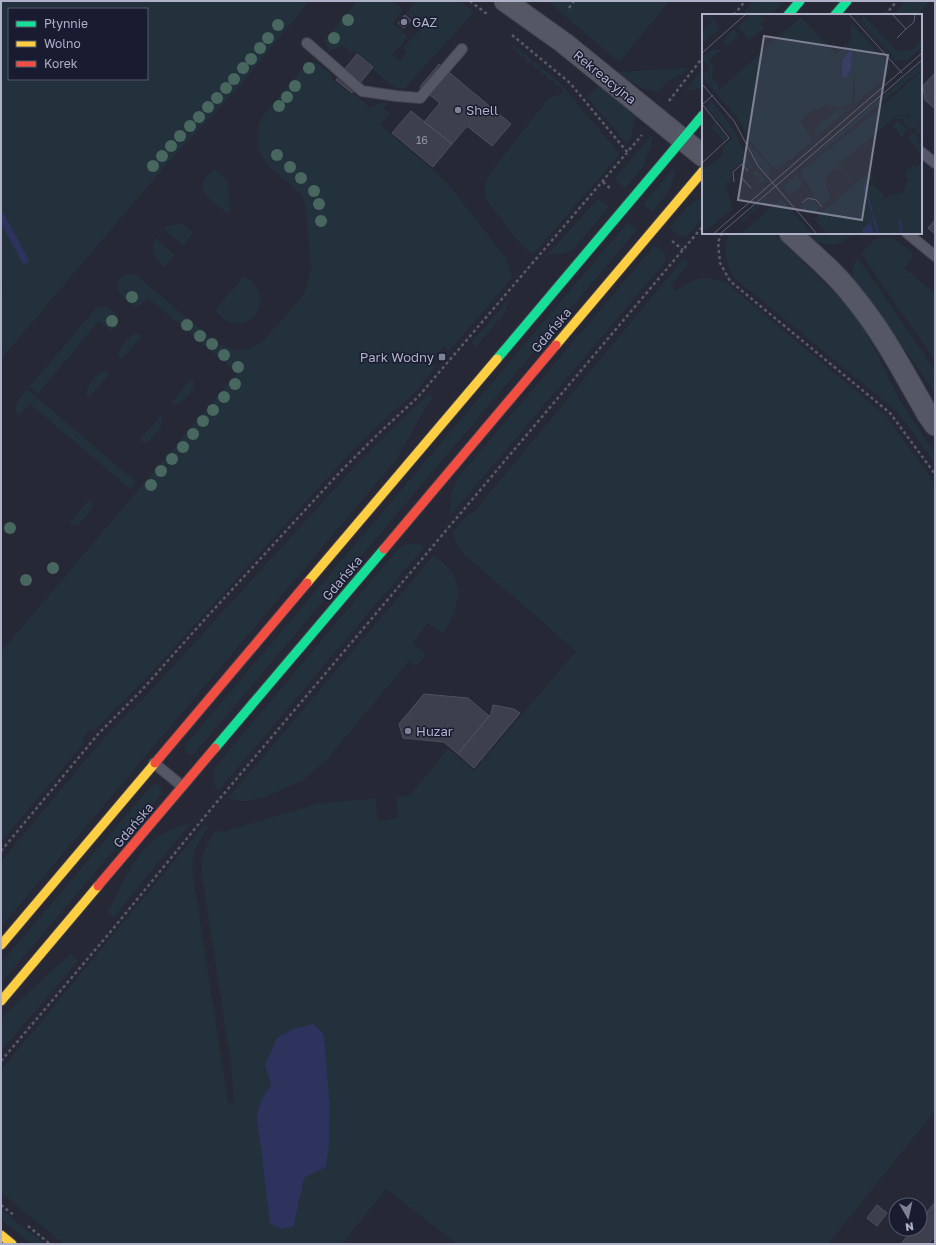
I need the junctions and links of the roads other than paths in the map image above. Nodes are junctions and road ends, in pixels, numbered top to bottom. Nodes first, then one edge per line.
1 (505, 1) edge
2 (800, 1) edge
3 (847, 1) edge
4 (789, 14) edge
5 (836, 14) edge
6 (307, 44) dead end
7 (462, 49) dead end
8 (702, 116) edge
9 (682, 140) junction
10 (922, 153) edge
11 (702, 155) edge
12 (935, 163) edge
13 (702, 172) edge
14 (791, 234) edge
15 (908, 234) edge
16 (935, 256) edge
17 (935, 425) edge
18 (154, 763) junction
19 (182, 786) junction
20 (1, 945) edge
21 (1, 1001) edge
22 (1, 1235) edge
23 (12, 1244) edge

1 - 9 street, Rekreacyjna
2 - 4 main road
3 - 5 main road
6 - 7 lane
8 - 9 main road, Gdańska
9 - 11 street, Rekreacyjna
9 - 18 main road, Gdańska
10 - 12 lane
13 - 19 main road, Gdańska
14 - 17 street
15 - 16 lane
18 - 19 lane
18 - 20 main road, Gdańska
19 - 21 main road, Gdańska
22 - 23 main road

